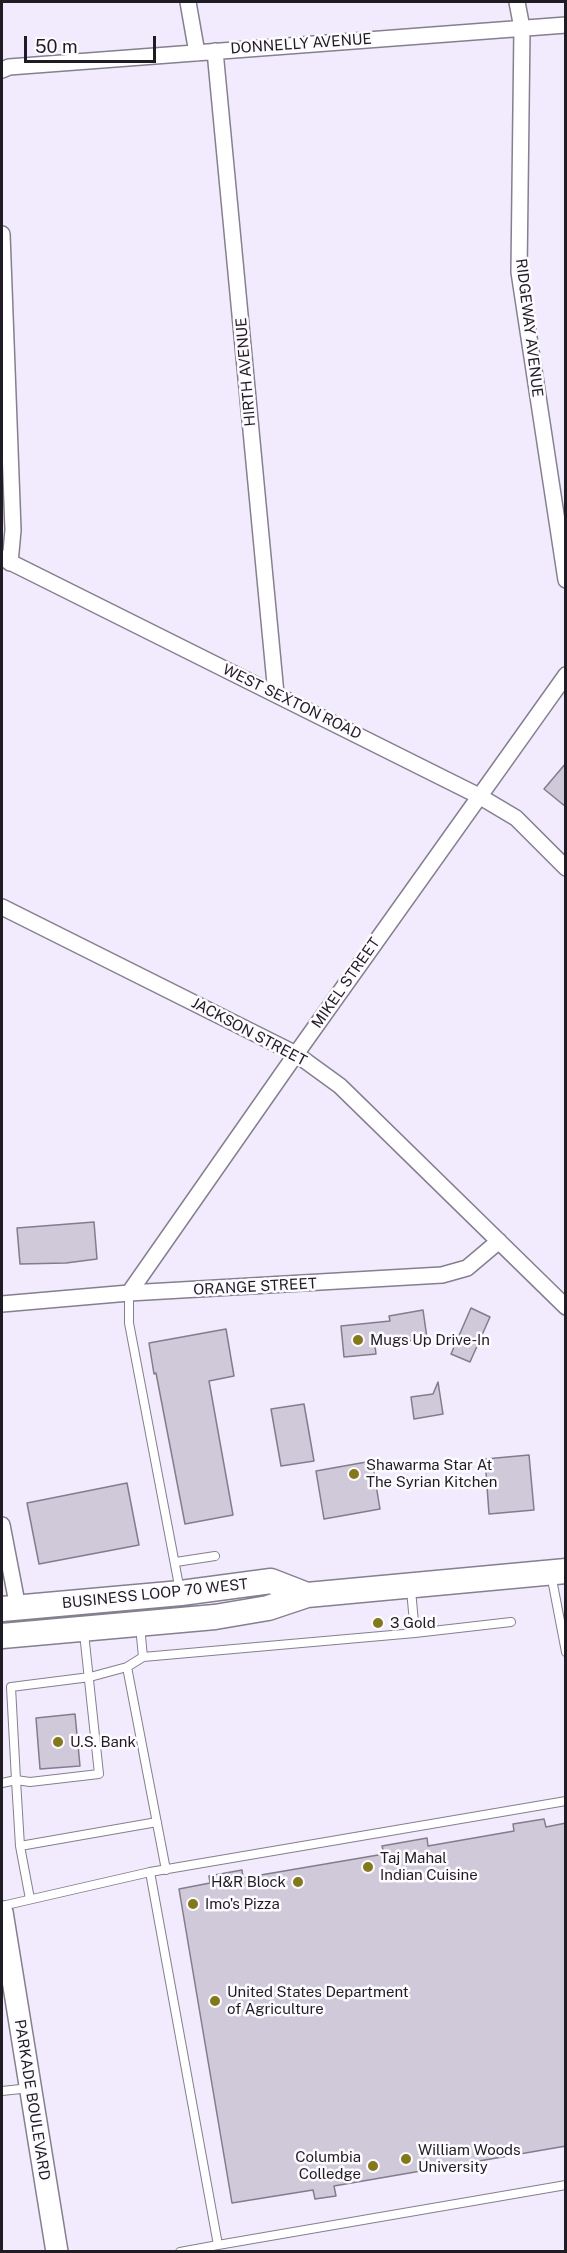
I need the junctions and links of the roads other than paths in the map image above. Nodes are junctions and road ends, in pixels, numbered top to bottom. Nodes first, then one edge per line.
1 (188, 2) edge
2 (517, 2) edge
3 (566, 25) edge
4 (522, 28) junction
5 (215, 51) junction
6 (197, 53) junction
7 (2, 70) edge
8 (2, 234) edge
9 (6, 560) edge
10 (566, 580) edge
11 (566, 675) edge
12 (276, 694) junction
13 (479, 796) junction
14 (566, 868) edge
15 (2, 907) edge
16 (296, 1054) junction
17 (499, 1241) junction
18 (129, 1293) junction
19 (2, 1304) edge
20 (566, 1307) edge
21 (2, 1525) edge
22 (215, 1556) dead end
23 (5, 1561) edge
24 (176, 1562) junction
25 (558, 1572) edge
26 (410, 1586) junction
27 (180, 1593) junction
28 (307, 1595) junction
29 (10, 1608) edge
30 (511, 1622) dead end
31 (139, 1623) junction
32 (83, 1629) junction
33 (415, 1633) junction
34 (2, 1636) edge
35 (566, 1652) edge
36 (143, 1657) junction
37 (127, 1667) junction
38 (90, 1677) junction
39 (16, 1780) junction
40 (2, 1783) edge
41 (566, 1801) edge
42 (157, 1822) junction
43 (20, 1846) junction
44 (166, 1870) junction
45 (150, 1872) junction
46 (30, 1899) junction
47 (2, 1906) edge
48 (2, 1912) edge
49 (30, 2088) junction
50 (2, 2091) edge
51 (566, 2185) edge
52 (218, 2245) junction
53 (57, 2252) edge
54 (180, 2252) edge

1 - 6 street
2 - 4 street, RIDGEWAY AVENUE
3 - 4 street, DONNELLY AVENUE
4 - 5 street, DONNELLY AVENUE
4 - 10 street, RIDGEWAY AVENUE
5 - 6 street, DONNELLY AVENUE
5 - 12 street, HIRTH AVENUE
6 - 7 street, DONNELLY AVENUE
8 - 9 street
9 - 12 street, WEST SEXTON ROAD
11 - 13 street, MIKEL STREET
12 - 13 street, WEST SEXTON ROAD
13 - 14 street, WEST SEXTON ROAD
13 - 16 street, MIKEL STREET
15 - 16 street, JACKSON STREET
16 - 17 street, JACKSON STREET
16 - 18 street, MIKEL STREET
17 - 18 street, ORANGE STREET
17 - 20 street, JACKSON STREET
18 - 19 street, ORANGE STREET
18 - 24 lane
21 - 23 street
22 - 24 lane
23 - 29 street
24 - 27 lane
25 - 26 main road, BUSINESS LOOP 70 WEST
25 - 35 lane
26 - 28 main road, BUSINESS LOOP 70 WEST
26 - 33 lane
27 - 28 main road, BUSINESS LOOP 70 WEST
27 - 29 main road, BUSINESS LOOP 70 WEST
28 - 31 main road, BUSINESS LOOP 70 WEST
30 - 33 lane
31 - 32 main road, BUSINESS LOOP 70 WEST
31 - 36 lane
32 - 34 main road, BUSINESS LOOP 70 WEST
32 - 38 lane
33 - 36 lane
36 - 37 lane
37 - 38 lane
37 - 42 lane
38 - 39 lane
38 - 39 lane
39 - 40 lane
39 - 43 lane
41 - 44 lane
42 - 43 lane
42 - 44 lane
43 - 46 lane
44 - 45 lane
45 - 46 lane
45 - 52 lane
46 - 47 lane
48 - 49 street, PARKADE BOULEVARD
49 - 50 lane
49 - 53 street, PARKADE BOULEVARD
51 - 52 lane
52 - 54 lane

